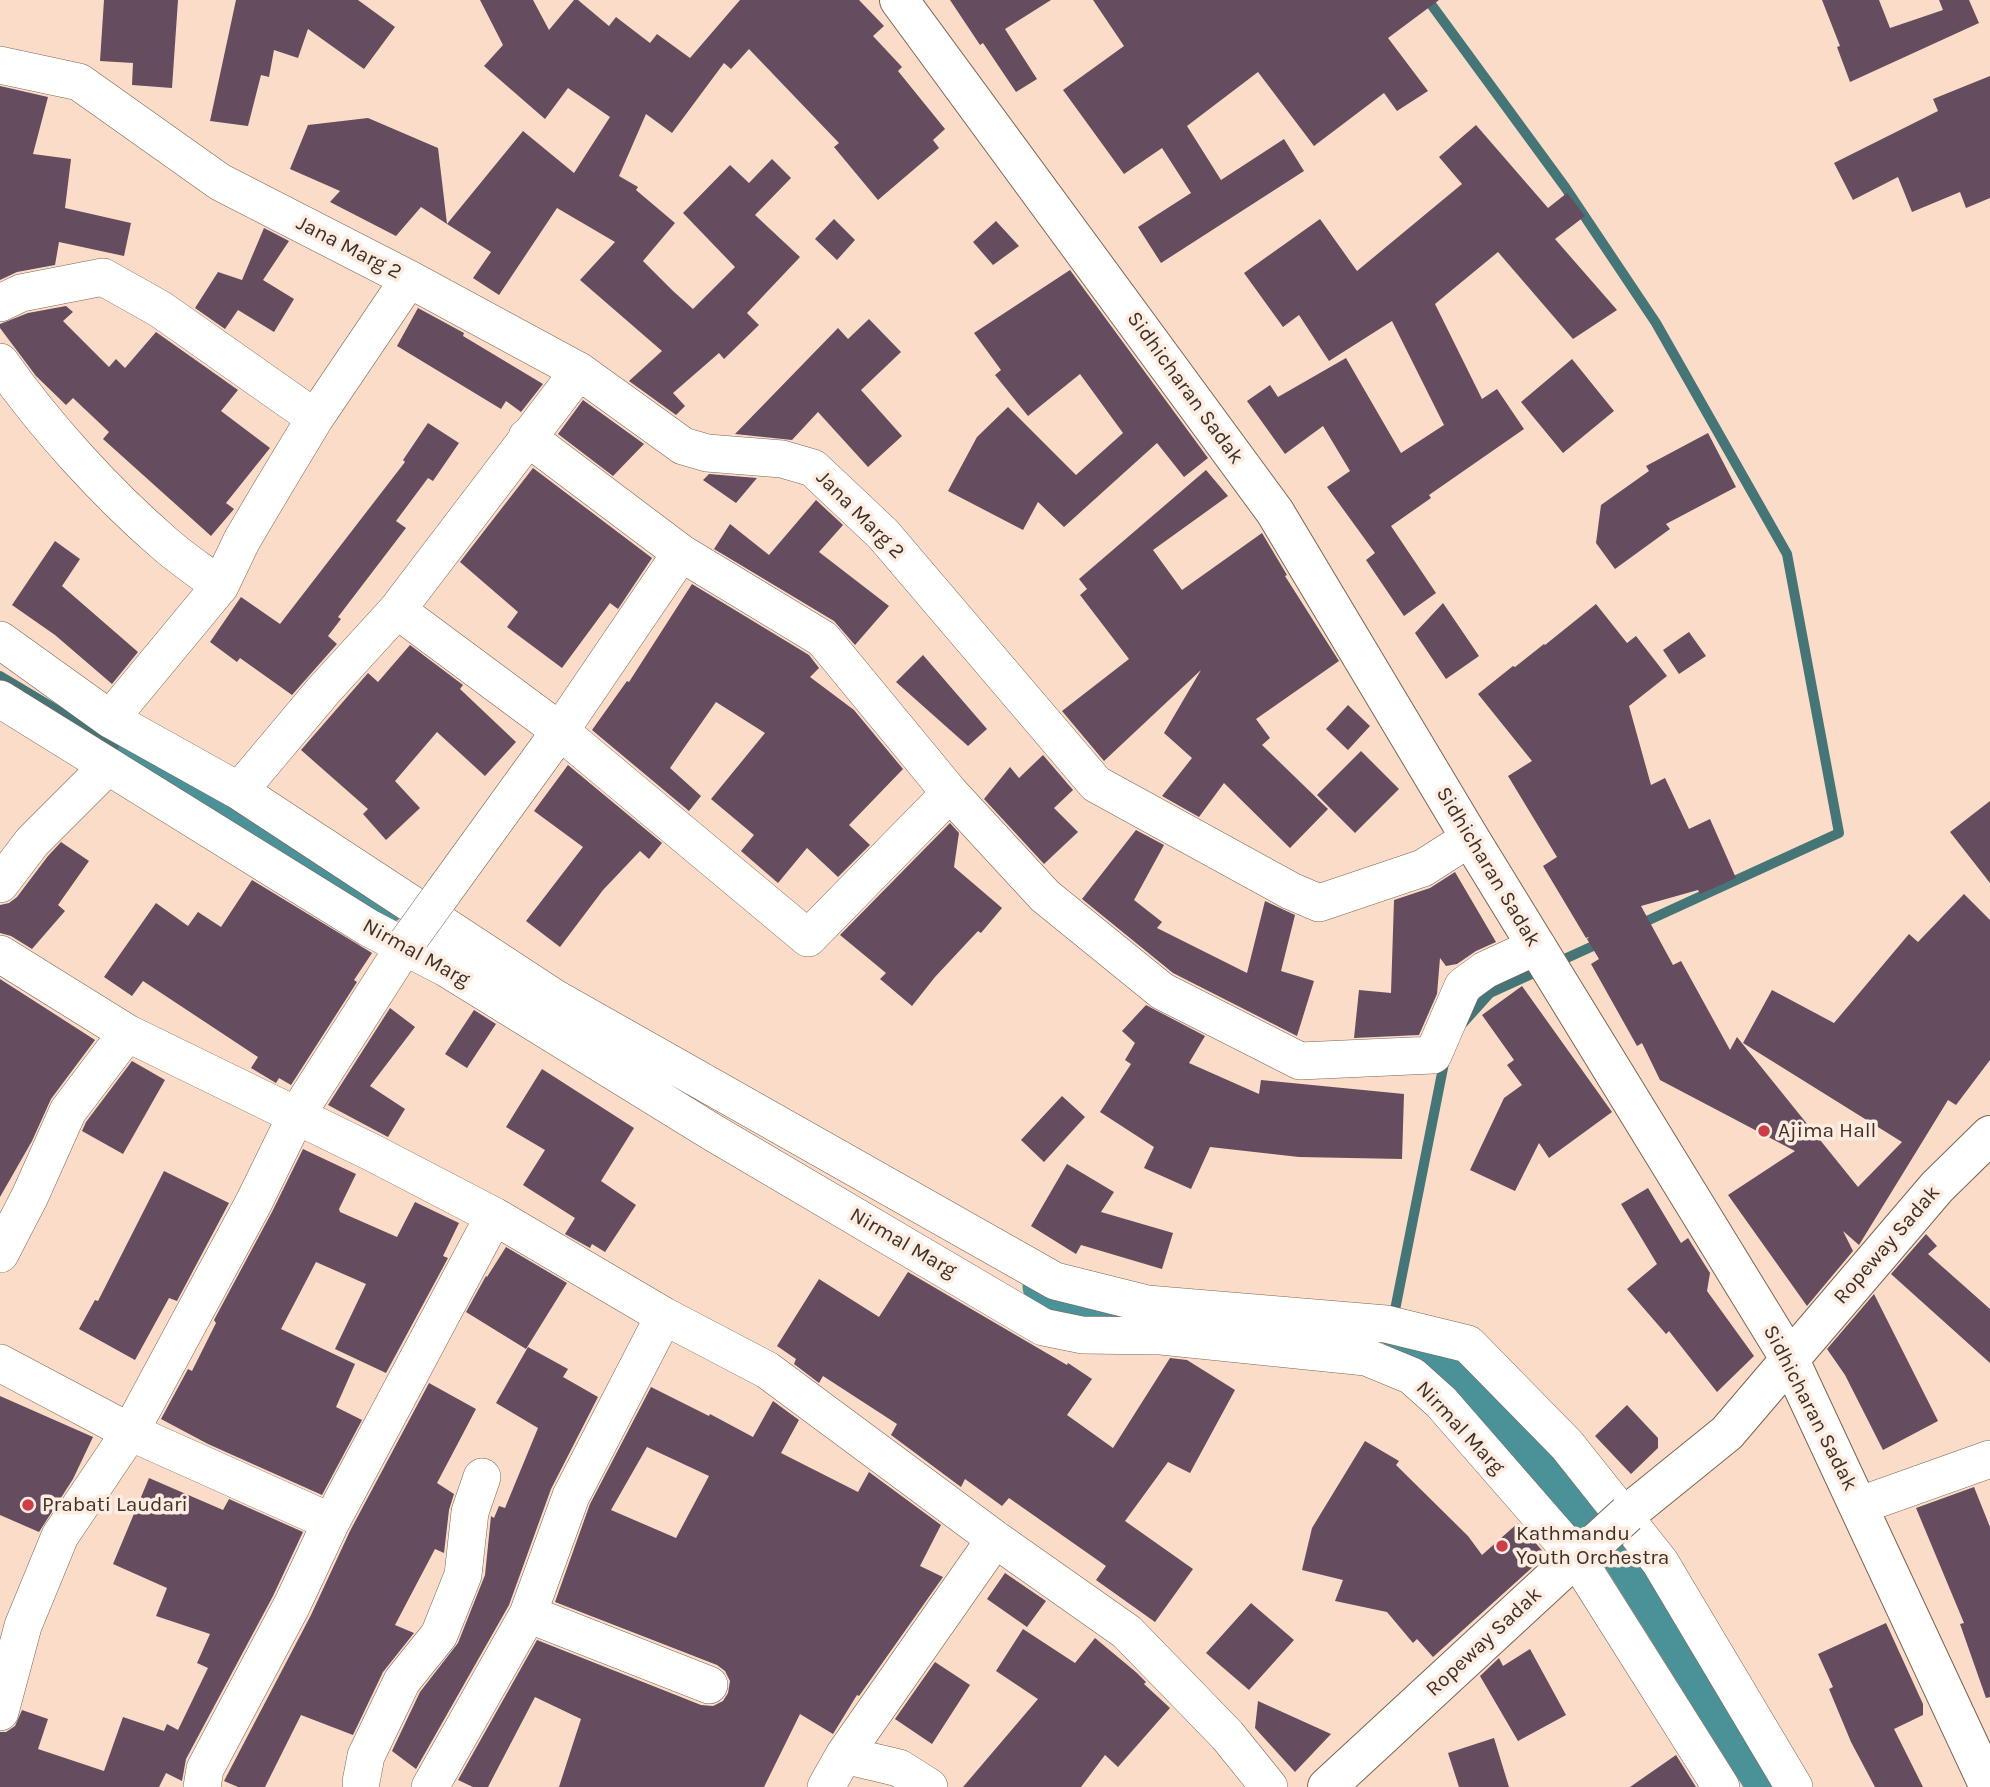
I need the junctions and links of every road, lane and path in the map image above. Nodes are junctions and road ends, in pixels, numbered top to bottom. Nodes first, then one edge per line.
1 (899, 0) edge
2 (0, 65) edge
3 (409, 278) junction
4 (0, 303) edge
5 (0, 362) edge
6 (579, 371) junction
7 (316, 418) junction
8 (527, 437) junction
9 (681, 553) junction
10 (220, 586) junction
11 (397, 610) junction
12 (0, 640) edge
13 (0, 699) edge
14 (110, 719) junction
15 (560, 731) junction
16 (107, 767) junction
17 (239, 791) junction
18 (950, 793) junction
19 (1470, 838) junction
20 (0, 884) edge
21 (405, 945) junction
22 (1537, 946) junction
23 (0, 954) edge
24 (127, 1033) junction
25 (296, 1116) junction
26 (1990, 1135) edge
27 (494, 1216) junction
28 (0, 1254) edge
29 (664, 1316) junction
30 (1789, 1358) junction
31 (0, 1363) edge
32 (130, 1432) junction
33 (1990, 1459) edge
34 (482, 1477) dead end
35 (1858, 1506) junction
36 (331, 1522) junction
37 (995, 1539) junction
38 (1585, 1551) junction
39 (528, 1614) junction
40 (709, 1685) dead end
41 (0, 1712) edge
42 (844, 1755) junction
43 (359, 1785) edge
44 (202, 1787) edge
45 (430, 1787) edge
46 (826, 1787) edge
47 (929, 1787) edge
48 (1269, 1787) edge
49 (1327, 1787) edge
50 (1721, 1787) edge
51 (1794, 1787) edge
52 (1989, 1787) edge

1 - 19 main road, Sidhicharan Sadak
2 - 3 street, Jana Marg 2
3 - 6 street, Jana Marg 2
3 - 7 street
4 - 7 street
5 - 10 street
6 - 8 street
6 - 19 street, Jana Marg 2
7 - 10 street
8 - 9 street
8 - 11 street
9 - 15 street
9 - 18 street
10 - 14 street
11 - 15 street
11 - 17 street
12 - 14 street
13 - 16 street, Nirmal Marg
14 - 17 street
15 - 18 street
15 - 21 street, bridge
16 - 20 street
16 - 21 street, Nirmal Marg
17 - 51 street
18 - 22 street
19 - 22 main road, Sidhicharan Sadak
21 - 25 street
21 - 38 street, Nirmal Marg
22 - 30 main road, Sidhicharan Sadak
23 - 24 street
24 - 25 street
24 - 28 street
25 - 27 street
25 - 32 street
26 - 30 main road, Ropeway Sadak
27 - 29 street
27 - 36 street
29 - 37 street
29 - 39 street
30 - 35 main road, Sidhicharan Sadak
30 - 38 main road, Ropeway Sadak, bridge
31 - 32 street
32 - 36 street
32 - 41 street
33 - 35 street
34 - 43 street
35 - 52 main road, Sidhicharan Sadak
36 - 44 street
37 - 42 street
37 - 48 street
38 - 49 main road, Ropeway Sadak
38 - 50 street, Nirmal Marg
39 - 40 street
39 - 45 street
42 - 46 street
42 - 47 street

